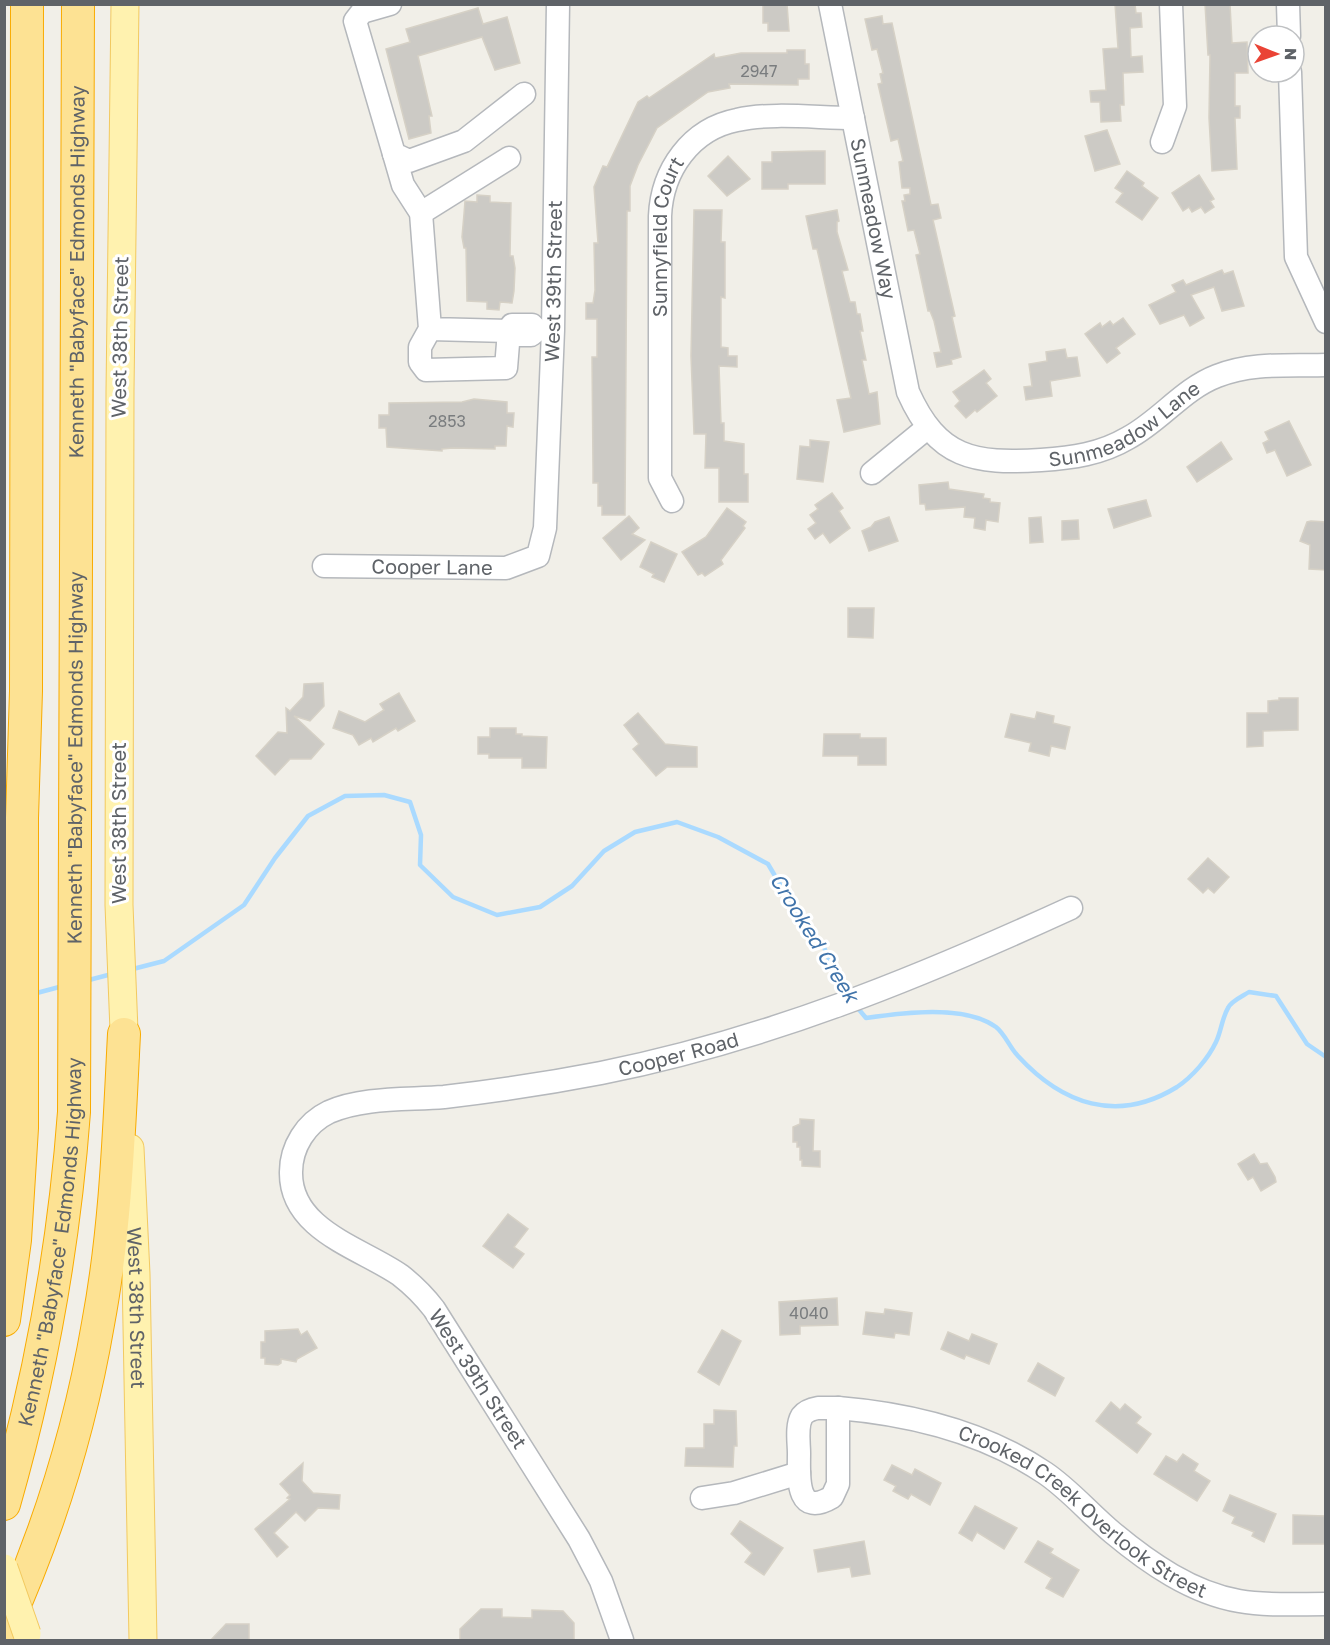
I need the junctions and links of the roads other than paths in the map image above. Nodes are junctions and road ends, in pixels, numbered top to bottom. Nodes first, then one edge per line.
1 (27, 4) edge
2 (78, 4) edge
3 (125, 4) edge
4 (390, 4) edge
5 (558, 4) edge
6 (830, 4) edge
7 (1172, 4) edge
8 (1288, 4) edge
9 (1289, 24) edge
10 (1290, 84) edge
11 (524, 94) dead end
12 (853, 118) junction
13 (1162, 142) dead end
14 (394, 154) junction
15 (509, 158) dead end
16 (421, 213) junction
17 (1326, 322) edge
18 (430, 329) junction
19 (545, 330) junction
20 (509, 331) junction
21 (1326, 365) edge
22 (927, 428) junction
23 (872, 473) dead end
24 (672, 501) dead end
25 (538, 556) joint
26 (324, 566) dead end
27 (4, 594) edge
28 (22, 818) junction
29 (1071, 908) dead end
30 (124, 1034) junction
31 (292, 1161) joint
32 (4, 1320) edge
33 (838, 1408) junction
34 (799, 1473) junction
35 (702, 1498) dead end
36 (4, 1504) edge
37 (4, 1568) edge
38 (1326, 1604) edge
39 (20, 1634) edge
40 (143, 1641) edge
41 (622, 1641) edge

1 - 28 highway, Kenneth "Babyface" Edmonds Highway
2 - 36 highway, Kenneth "Babyface" Edmonds Highway
3 - 30 main road, West 38th Street
4 - 14 street
5 - 19 street, West 39th Street
6 - 12 street, Sunmeadow Way
7 - 13 street
8 - 9 street
10 - 17 street
11 - 14 street
12 - 22 street, Sunmeadow Way
12 - 24 street, Sunnyfield Court
14 - 16 street
15 - 16 street
16 - 18 street
18 - 20 street
18 - 20 street
19 - 20 street
19 - 25 street, West 39th Street
21 - 22 street, Sunmeadow Lane
22 - 23 street
25 - 26 street, Cooper Lane
27 - 28 highway
28 - 32 highway, Kenneth "Babyface" Edmonds Highway
29 - 31 street, Cooper Road
30 - 39 highway
30 - 40 main road, West 38th Street
31 - 41 street, West 39th Street
33 - 34 street, Crooked Creek Overlook Street
33 - 34 street
33 - 38 street, Crooked Creek Overlook Street
34 - 35 street
37 - 39 main road, bridge

